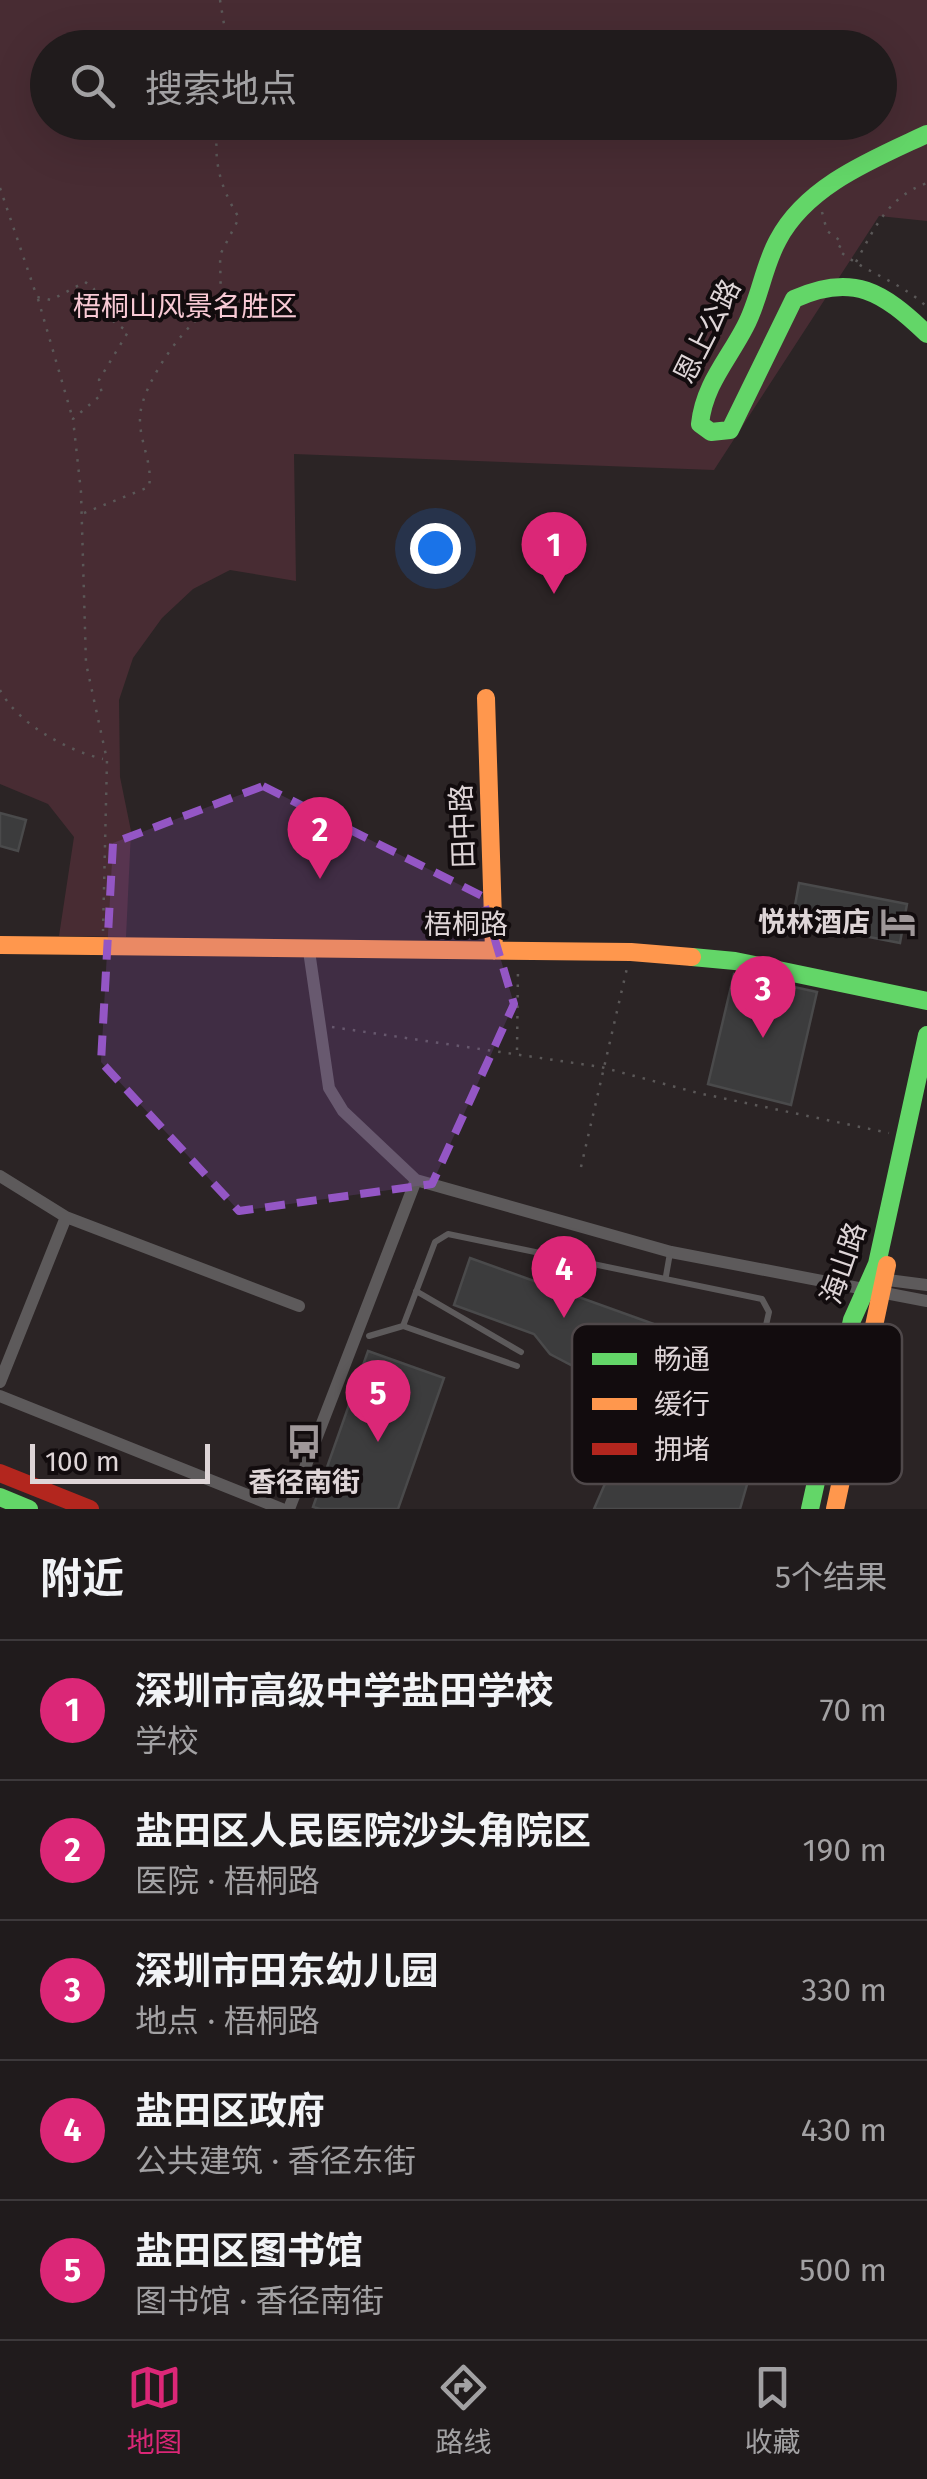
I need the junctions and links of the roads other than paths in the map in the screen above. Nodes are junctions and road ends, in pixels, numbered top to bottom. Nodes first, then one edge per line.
1 (927, 134) edge
2 (927, 334) edge
3 (486, 698) dead end
4 (0, 945) edge
5 (309, 951) junction
6 (494, 951) junction
7 (927, 1001) edge
8 (927, 1035) edge
9 (927, 1084) edge
10 (0, 1176) edge
11 (416, 1180) junction
12 (66, 1217) junction
13 (671, 1252) junction
14 (666, 1276) junction
15 (876, 1284) junction
16 (927, 1285) edge
17 (416, 1291) junction
18 (927, 1301) edge
19 (300, 1306) dead end
20 (767, 1324) edge
21 (851, 1324) edge
22 (869, 1324) edge
23 (404, 1326) junction
24 (369, 1336) dead end
25 (521, 1352) dead end
26 (516, 1366) dead end
27 (0, 1382) edge
28 (0, 1396) edge
29 (0, 1473) edge
30 (816, 1484) edge
31 (840, 1484) edge
32 (0, 1497) edge
33 (29, 1509) edge
34 (90, 1509) edge
35 (285, 1509) edge
36 (810, 1509) edge
37 (836, 1509) edge

1 - 2 street, 恩上公路
3 - 6 street, 田中路
4 - 5 street, 梧桐路
5 - 6 street, 梧桐路
5 - 11 street
6 - 7 street, 梧桐路
8 - 15 street, 海山路
9 - 15 street, 海山路
10 - 12 street
11 - 13 street
11 - 35 street
12 - 19 street
12 - 27 street
13 - 14 lane
13 - 15 street
14 - 17 lane
14 - 20 lane
15 - 16 street
15 - 18 street
15 - 21 street, 海山路
15 - 22 street, 海山路
17 - 23 lane
17 - 25 lane
23 - 24 lane
23 - 26 lane
28 - 35 street
29 - 34 street
30 - 36 street, 海山路
31 - 37 street, 海山路
32 - 33 street

